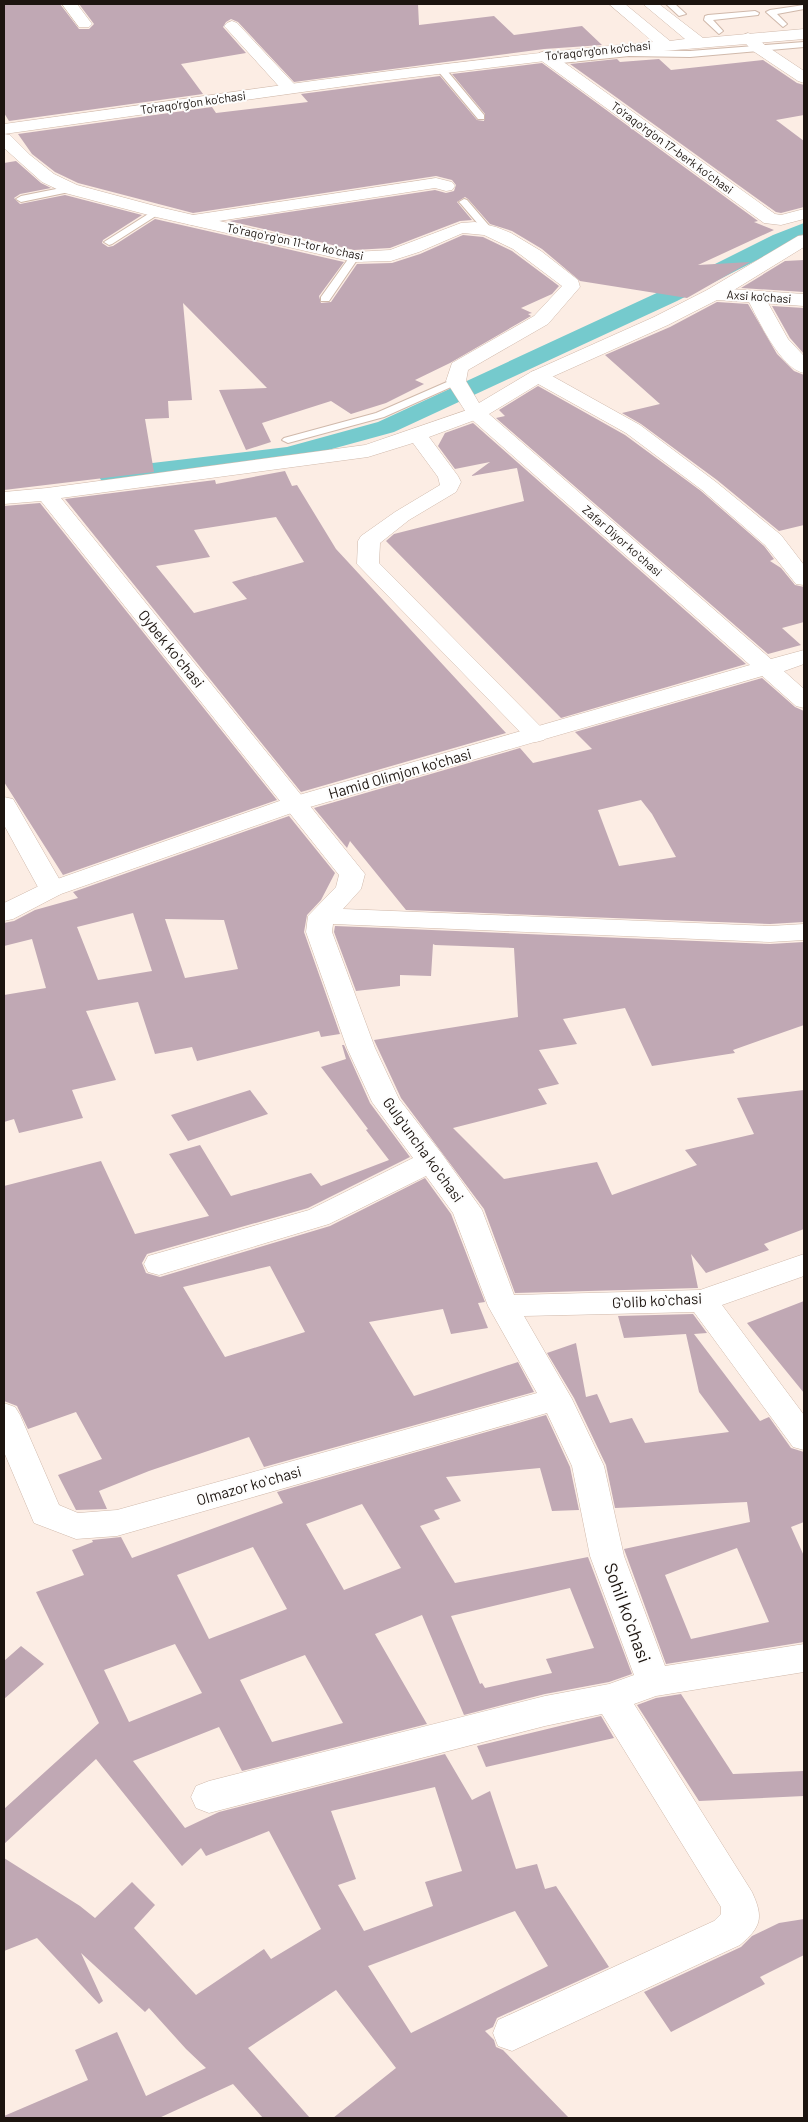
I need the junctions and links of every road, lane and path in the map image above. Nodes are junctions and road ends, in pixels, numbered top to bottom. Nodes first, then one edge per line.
1 (69, 4) edge
2 (616, 4) edge
3 (650, 4) edge
4 (670, 4) edge
5 (804, 7) edge
6 (755, 12) dead end
7 (682, 14) dead end
8 (84, 24) dead end
9 (783, 24) junction
10 (232, 26) dead end
11 (719, 30) junction
12 (803, 35) edge
13 (693, 38) junction
14 (754, 43) junction
15 (666, 45) junction
16 (712, 53) junction
17 (548, 59) junction
18 (441, 69) junction
19 (382, 76) junction
20 (804, 78) edge
21 (290, 89) junction
22 (481, 117) dead end
23 (4, 129) edge
24 (4, 139) edge
25 (446, 186) dead end
26 (71, 189) junction
27 (21, 199) dead end
28 (464, 202) dead end
29 (156, 212) junction
30 (804, 214) edge
31 (193, 220) junction
32 (488, 230) junction
33 (804, 240) edge
34 (109, 242) dead end
35 (354, 257) junction
36 (714, 294) junction
37 (756, 298) junction
38 (325, 299) dead end
39 (804, 300) edge
40 (804, 367) edge
41 (538, 376) junction
42 (457, 382) junction
43 (473, 408) junction
44 (417, 435) junction
45 (288, 440) dead end
46 (47, 494) junction
47 (4, 498) edge
48 (804, 579) edge
49 (804, 657) edge
50 (768, 669) junction
51 (804, 701) edge
52 (536, 735) junction
53 (4, 804) edge
54 (294, 804) junction
55 (52, 889) junction
56 (4, 913) edge
57 (321, 916) junction
58 (804, 932) edge
59 (432, 1161) junction
60 (159, 1264) dead end
61 (804, 1265) edge
62 (702, 1301) junction
63 (504, 1306) junction
64 (556, 1399) junction
65 (4, 1415) edge
66 (804, 1438) edge
67 (804, 1658) edge
68 (654, 1682) junction
69 (611, 1698) junction
70 (209, 1797) dead end
71 (512, 2033) dead end

1 - 8 street
2 - 15 street
3 - 13 street
4 - 7 lane
5 - 9 lane
6 - 11 lane
9 - 11 street
9 - 12 street
10 - 21 street
11 - 13 street
12 - 14 street
13 - 14 street
13 - 15 street
13 - 16 lane
14 - 16 lane
14 - 20 street
15 - 16 lane
15 - 17 street, To'raqo'rg'on ko'chasi
15 - 19 street, To'raqo'rg'on ko'chasi
17 - 18 street, To'raqo'rg'on ko'chasi
17 - 30 street, To'raqo'rg'on 17-berk koʼchasi
18 - 19 street, To'raqo'rg'on ko'chasi
18 - 22 lane
19 - 21 street, To'raqo'rg'on ko'chasi
21 - 23 street, To'raqo'rg'on ko'chasi
24 - 26 street, Toʻraqoʻrgʻon 11-tor koʻchasi
25 - 31 street
26 - 27 lane
26 - 29 street, Toʻraqoʻrgʻon 11-tor koʻchasi
28 - 32 lane
29 - 31 street, Toʻraqoʻrgʻon 11-tor koʻchasi
29 - 34 lane
31 - 35 street, Toʻraqoʻrgʻon 11-tor koʻchasi
32 - 35 street, Toʻraqoʻrgʻon 11-tor koʻchasi
32 - 42 street, Toʻraqoʻrgʻon 11-tor koʻchasi
33 - 36 street
35 - 38 lane
36 - 37 street, Axsi ko'chasi
36 - 41 street
37 - 39 street, Axsi ko'chasi
37 - 40 street
41 - 43 street
41 - 48 street
42 - 43 street
42 - 45 lane
43 - 44 street
43 - 50 street, Zafar Diyor koʻchasi
44 - 46 street
44 - 52 street
46 - 47 street
46 - 54 street, Oybek koʻchasi
49 - 50 street, Hamid Olimjon ko'chasi
50 - 51 street, Zafar Diyor koʻchasi
50 - 52 street, Hamid Olimjon ko'chasi
52 - 54 street, Hamid Olimjon ko'chasi
53 - 55 street
54 - 55 street, Hamid Olimjon ko'chasi
54 - 57 street
55 - 56 street, Hamid Olimjon ko'chasi
57 - 58 street
57 - 59 street, Gulgʻuncha koʻchasi
59 - 60 street
59 - 63 street, Gulgʻuncha koʻchasi
61 - 62 street, Gʻolib koʻchasi
62 - 63 street, Gʻolib koʻchasi
62 - 66 street
63 - 64 street, Gulgʻuncha koʻchasi
64 - 65 street, Olmazor koʻchasi
64 - 68 street, Sohil koʻchasi
67 - 68 street, Sohil koʻchasi
68 - 69 street
69 - 70 street
69 - 71 street

